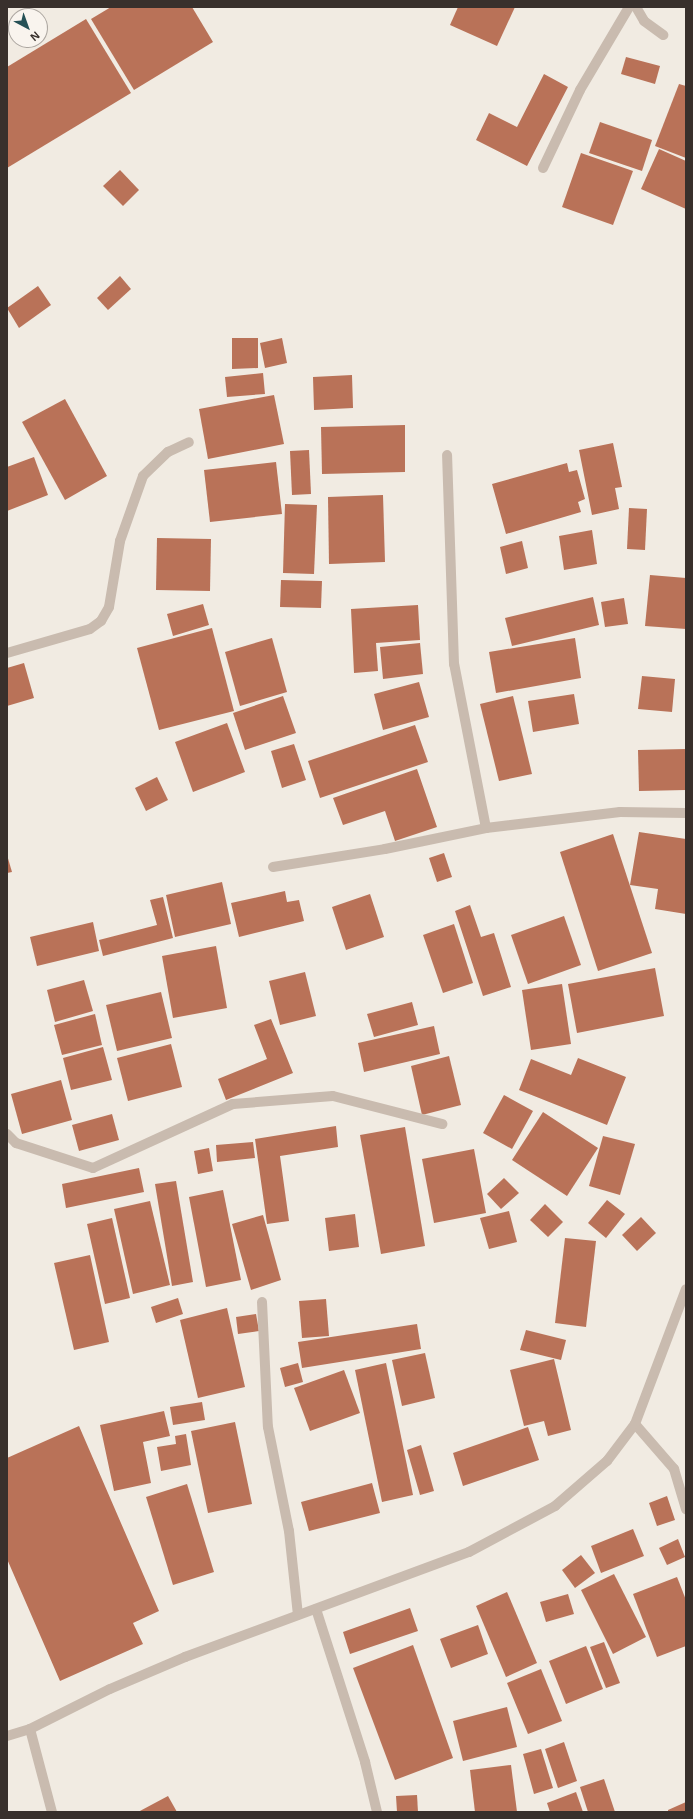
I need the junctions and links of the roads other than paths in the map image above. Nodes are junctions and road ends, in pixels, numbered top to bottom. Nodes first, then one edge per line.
1 (629, 7) edge
2 (636, 7) edge
3 (663, 35) dead end
4 (543, 168) dead end
5 (189, 442) dead end
6 (447, 455) dead end
7 (7, 653) edge
8 (686, 813) edge
9 (486, 828) junction
10 (273, 867) dead end
11 (442, 1124) dead end
12 (7, 1134) edge
13 (686, 1289) edge
14 (262, 1302) dead end
15 (635, 1424) junction
16 (686, 1509) edge
17 (316, 1609) junction
18 (298, 1615) junction
19 (30, 1729) junction
20 (7, 1736) edge
21 (52, 1812) edge
22 (377, 1812) edge

1 - 4 street
2 - 3 street
5 - 7 street
6 - 9 street
8 - 9 street
9 - 10 street
11 - 12 street
13 - 15 street
14 - 18 street
15 - 16 street
15 - 17 street
17 - 18 street
17 - 22 street
18 - 19 street
19 - 20 street
19 - 21 street

